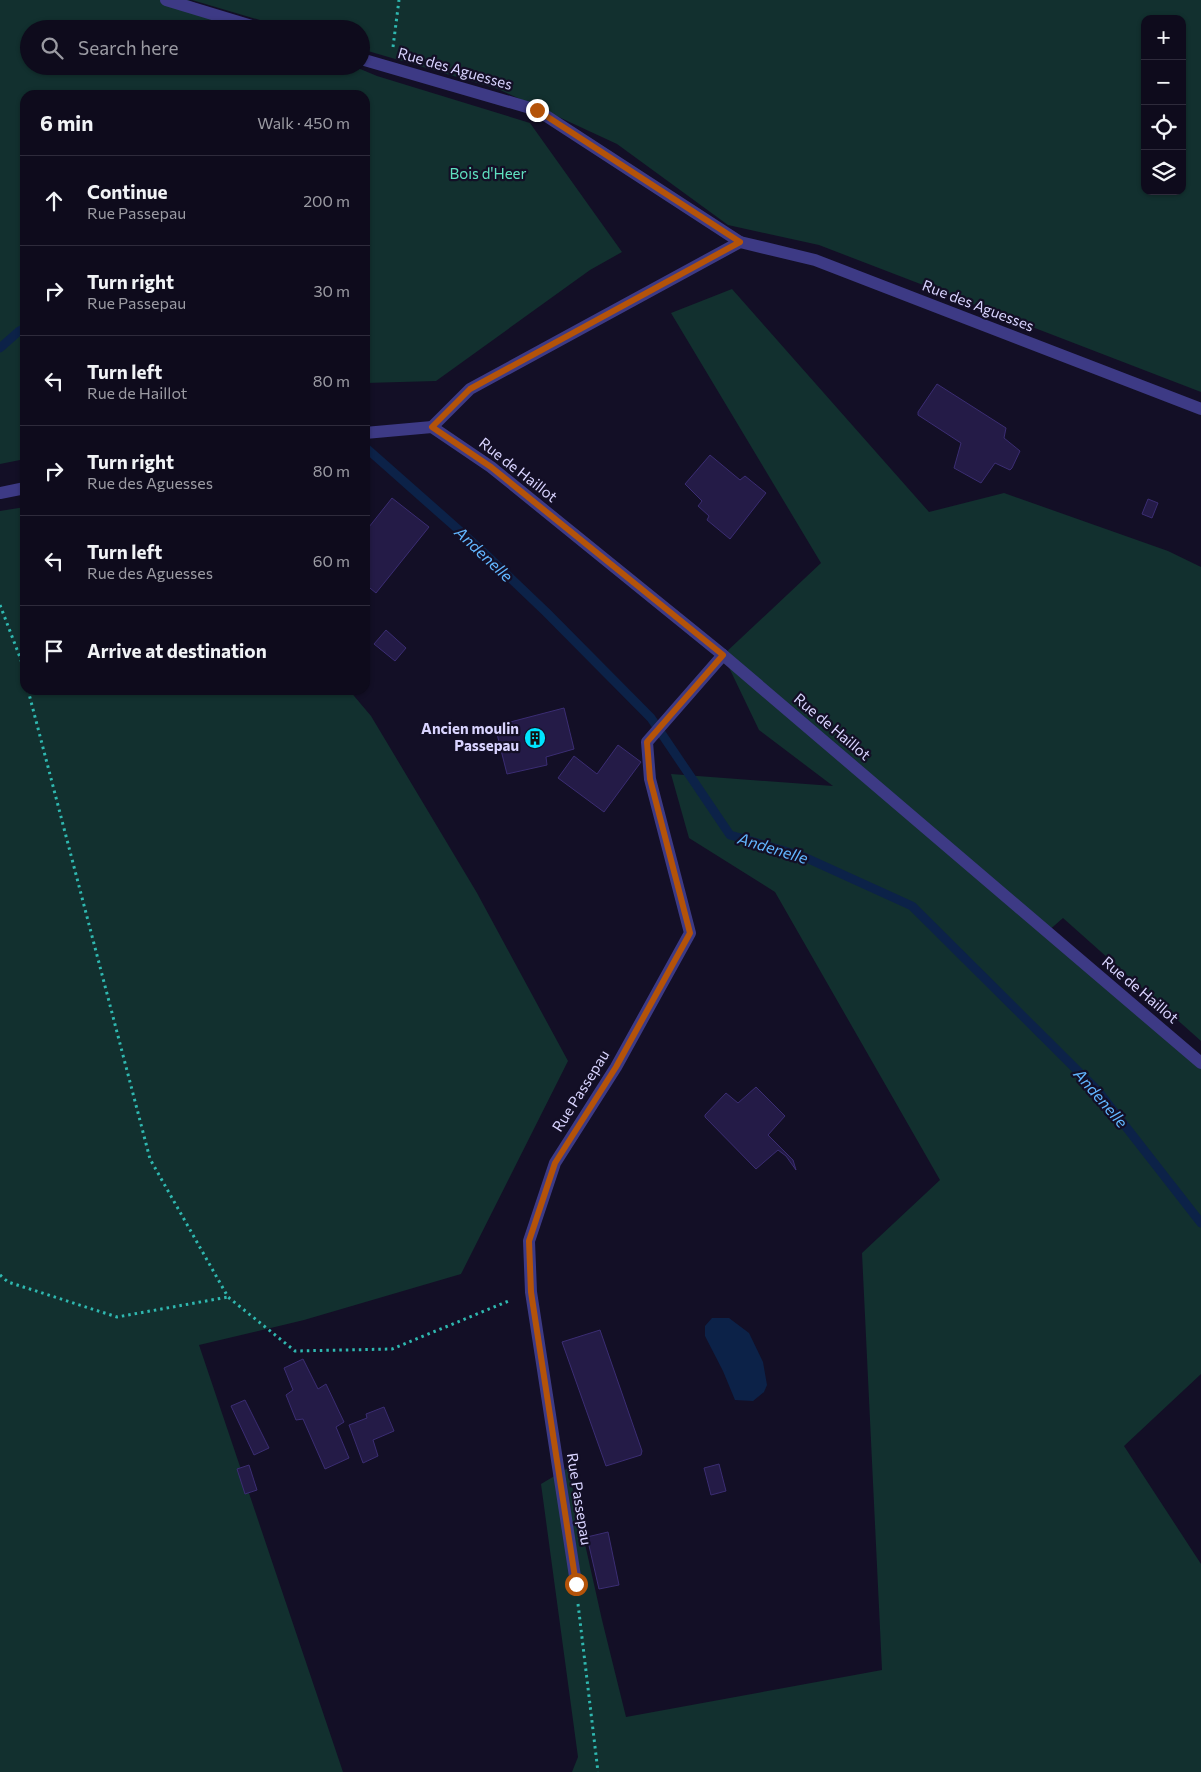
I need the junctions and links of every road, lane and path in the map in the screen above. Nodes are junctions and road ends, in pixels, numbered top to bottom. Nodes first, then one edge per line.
1 (166, 0) edge
2 (399, 0) edge
3 (232, 20) edge
4 (370, 62) edge
5 (391, 68) junction
6 (740, 242) junction
7 (1201, 409) edge
8 (432, 427) junction
9 (370, 432) edge
10 (20, 489) edge
11 (0, 493) edge
12 (0, 605) edge
13 (723, 655) junction
14 (20, 657) edge
15 (29, 695) edge
16 (1201, 1063) edge
17 (0, 1275) edge
18 (531, 1292) junction
19 (228, 1297) junction
20 (576, 1584) joint
21 (598, 1772) edge

1 - 3 street
2 - 5 path
4 - 5 street, Rue des Aguesses
5 - 6 street, Rue des Aguesses
6 - 7 street, Rue des Aguesses
6 - 8 street
8 - 9 street
8 - 13 street, Rue de Haillot
10 - 11 street
12 - 14 path
13 - 16 street, Rue de Haillot
13 - 18 street, Rue Passepau
15 - 19 path
17 - 19 path
18 - 19 path
18 - 20 street, Rue Passepau
20 - 21 path

